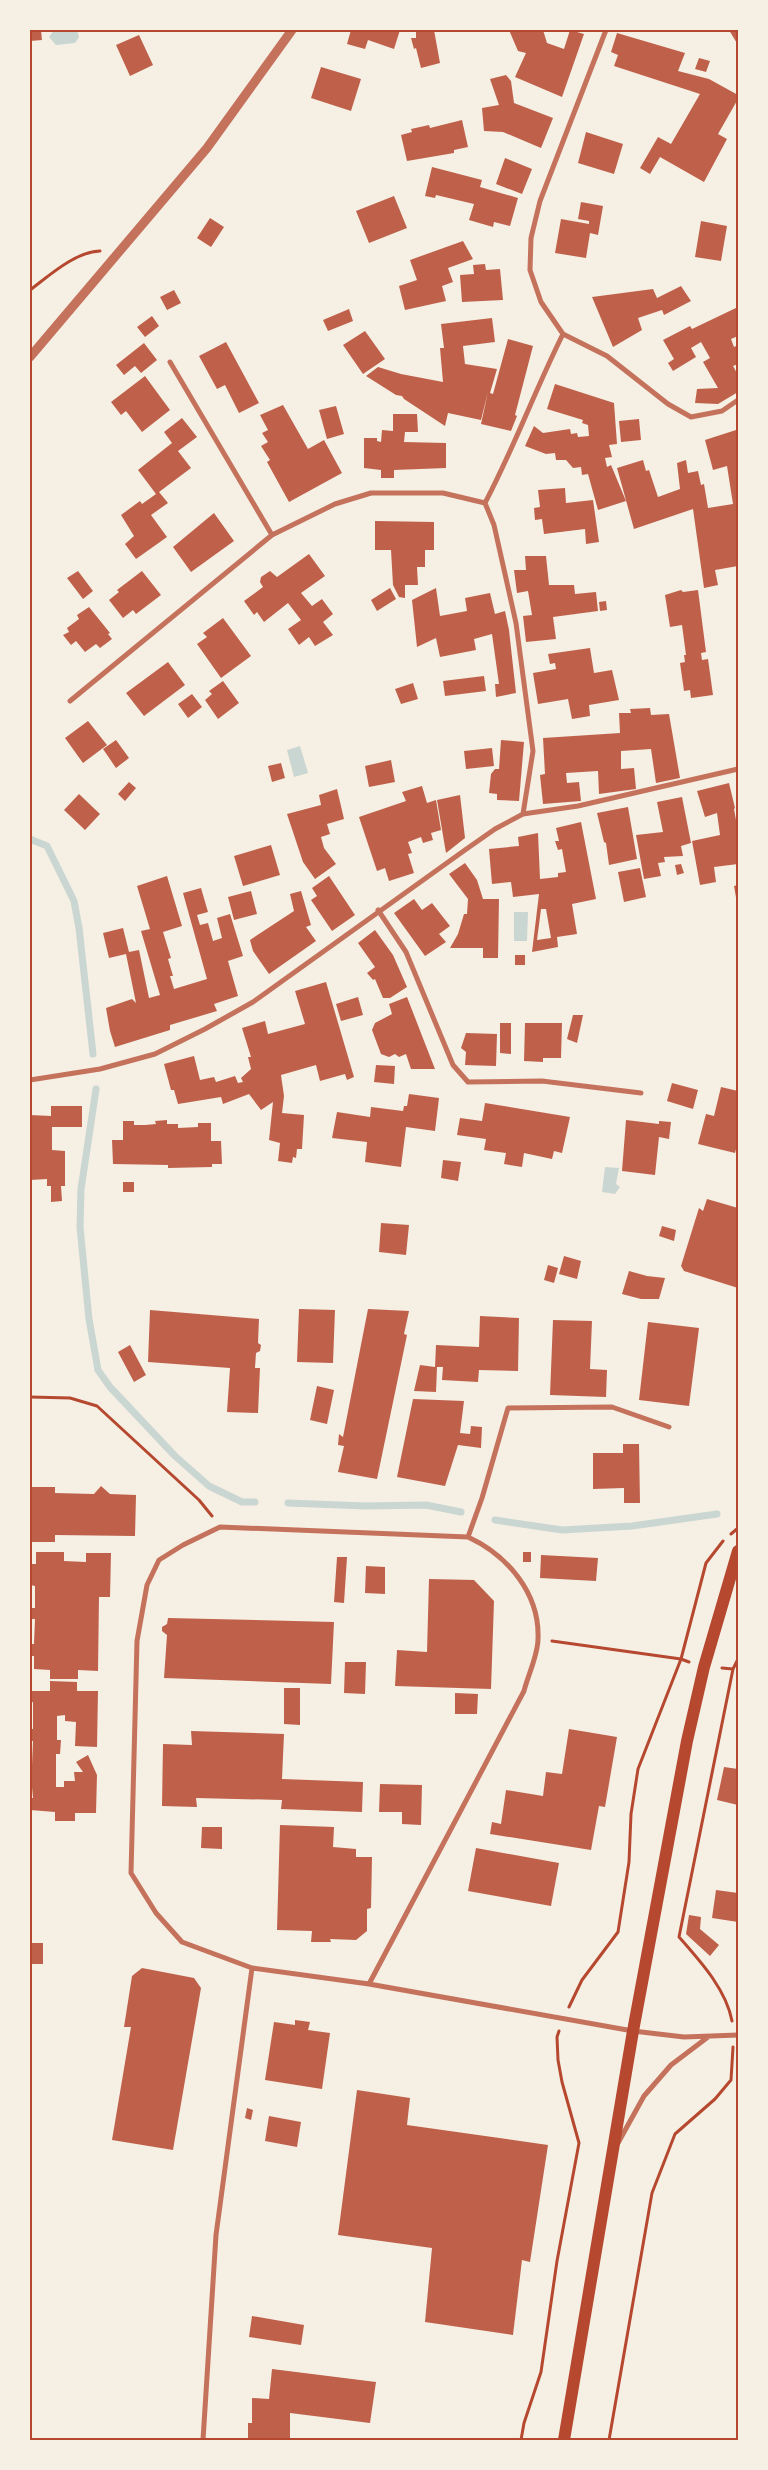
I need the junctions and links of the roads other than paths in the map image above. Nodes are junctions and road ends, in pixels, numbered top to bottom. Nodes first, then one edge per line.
1 (292, 30) edge
2 (606, 30) edge
3 (563, 334) junction
4 (33, 355) edge
5 (170, 362) dead end
6 (738, 400) edge
7 (485, 503) junction
8 (272, 535) junction
9 (70, 701) dead end
10 (738, 769) edge
11 (523, 814) junction
12 (378, 910) junction
13 (30, 1080) edge
14 (641, 1093) dead end
15 (669, 1427) dead end
16 (468, 1537) junction
17 (738, 1551) edge
18 (252, 1968) junction
19 (369, 1984) junction
20 (633, 2031) junction
21 (736, 2035) edge
22 (708, 2036) junction
23 (612, 2156) junction
24 (203, 2440) edge
25 (564, 2440) edge

1 - 4 street
2 - 3 street
3 - 6 street
3 - 7 street
5 - 8 street
7 - 8 street
7 - 11 street
8 - 9 street
10 - 11 street
11 - 12 street
12 - 13 street
12 - 14 street
15 - 16 street
16 - 18 street
16 - 19 street
17 - 20 main road
18 - 19 street
18 - 24 street
19 - 20 street
20 - 22 street
20 - 23 main road
21 - 22 street
22 - 23 street
23 - 25 main road

